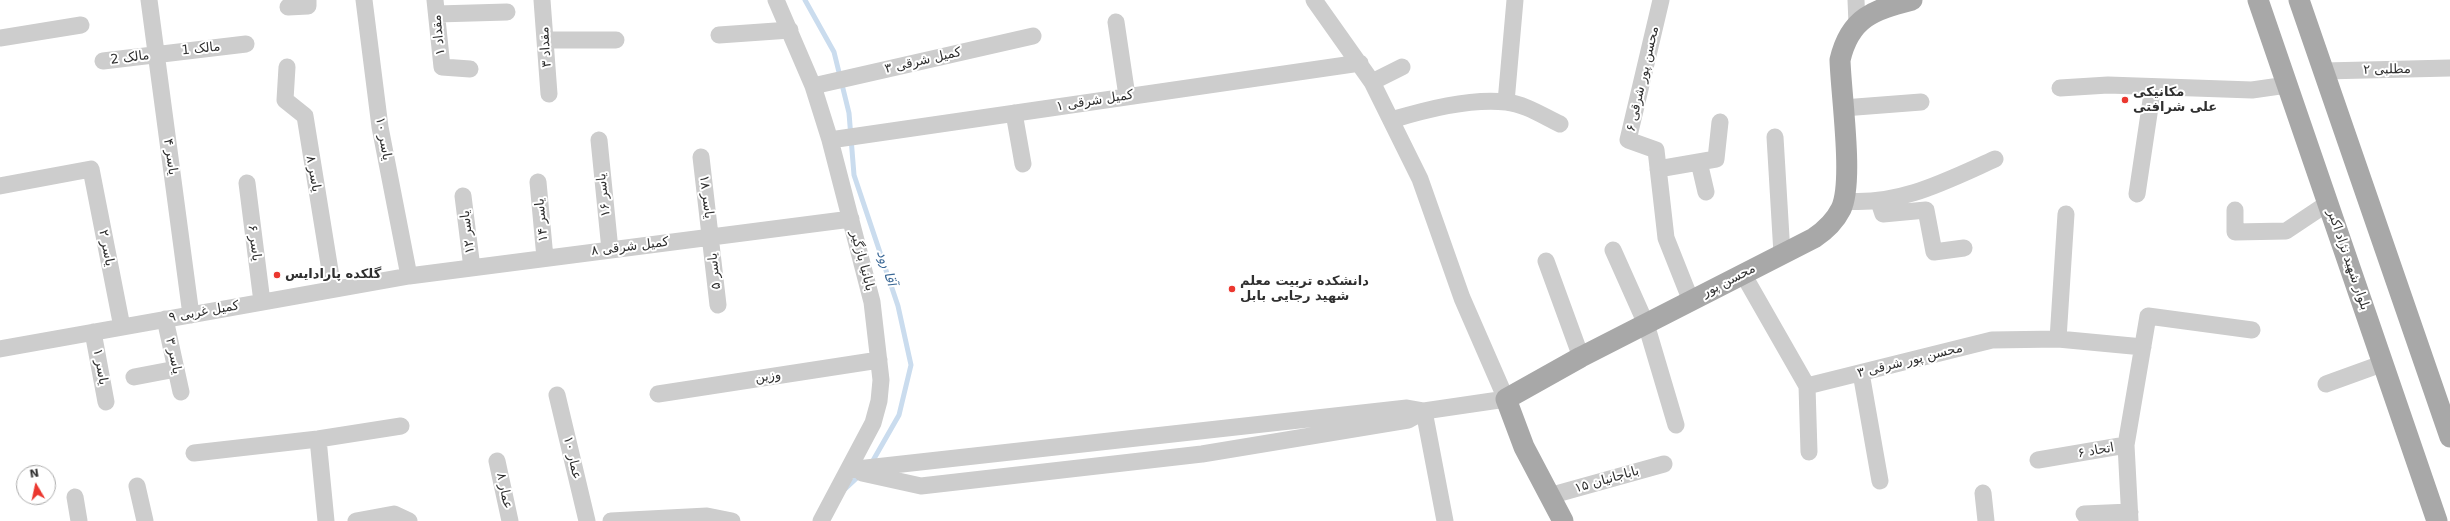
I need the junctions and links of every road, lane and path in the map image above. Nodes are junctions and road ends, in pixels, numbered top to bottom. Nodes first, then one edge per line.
1 (149, 0) edge
2 (308, 0) edge
3 (364, 0) edge
4 (542, 0) edge
5 (776, 0) edge
6 (1314, 0) edge
7 (1515, 0) edge
8 (1662, 0) edge
9 (1856, 0) edge
10 (1912, 0) edge
11 (2258, 0) edge
12 (2299, 0) edge
13 (288, 7) dead end
14 (436, 7) edge
15 (507, 12) dead end
16 (1116, 22) dead end
17 (1857, 24) junction
18 (81, 25) dead end
19 (790, 30) junction
20 (719, 35) dead end
21 (1033, 36) dead end
22 (0, 38) edge
23 (545, 40) junction
24 (616, 40) dead end
25 (246, 44) dead end
26 (156, 54) junction
27 (103, 61) dead end
28 (1360, 63) junction
29 (287, 67) dead end
30 (1402, 67) dead end
31 (470, 68) dead end
32 (2450, 68) edge
33 (2324, 71) junction
34 (1372, 82) junction
35 (2287, 85) junction
36 (814, 86) junction
37 (2153, 87) junction
38 (2060, 88) dead end
39 (550, 94) dead end
40 (1127, 96) junction
41 (1506, 102) junction
42 (1921, 102) dead end
43 (1843, 108) junction
44 (1014, 114) junction
45 (1391, 120) junction
46 (1720, 122) dead end
47 (1560, 124) dead end
48 (1775, 137) dead end
49 (599, 140) dead end
50 (830, 140) junction
51 (701, 157) dead end
52 (1995, 160) dead end
53 (1699, 162) junction
54 (1023, 164) dead end
55 (1658, 169) junction
56 (538, 182) dead end
57 (247, 183) dead end
58 (0, 186) edge
59 (1706, 192) dead end
60 (2137, 194) dead end
61 (463, 196) dead end
62 (1844, 201) junction
63 (1879, 202) junction
64 (2328, 203) junction
65 (2235, 210) dead end
66 (2066, 214) dead end
67 (850, 219) junction
68 (711, 236) junction
69 (1964, 248) dead end
70 (610, 250) junction
71 (1613, 250) dead end
72 (1782, 254) junction
73 (545, 258) junction
74 (1546, 261) dead end
75 (472, 268) junction
76 (1743, 274) junction
77 (409, 276) junction
78 (333, 289) junction
79 (1691, 301) junction
80 (262, 302) junction
81 (718, 305) dead end
82 (191, 314) junction
83 (165, 319) junction
84 (1646, 324) junction
85 (122, 327) junction
86 (2252, 330) dead end
87 (93, 332) junction
88 (2058, 339) junction
89 (2142, 347) junction
90 (0, 349) edge
91 (1581, 357) junction
92 (878, 360) junction
93 (2384, 363) junction
94 (176, 368) junction
95 (1861, 373) junction
96 (134, 377) dead end
97 (2326, 384) dead end
98 (1807, 386) junction
99 (181, 392) dead end
100 (658, 394) dead end
101 (557, 395) dead end
102 (1506, 399) junction
103 (106, 402) dead end
104 (1424, 411) junction
105 (1676, 425) dead end
106 (401, 426) dead end
107 (1198, 431) junction
108 (2450, 437) edge
109 (318, 439) junction
110 (2126, 445) junction
111 (1809, 452) dead end
112 (194, 453) dead end
113 (1202, 454) junction
114 (497, 460) dead end
115 (2038, 460) dead end
116 (1664, 464) dead end
117 (848, 470) junction
118 (1880, 481) dead end
119 (137, 486) dead end
120 (1983, 493) dead end
121 (1549, 496) junction
122 (75, 498) dead end
123 (2440, 512) edge
124 (2084, 514) dead end
125 (2130, 517) edge
126 (79, 521) edge
127 (145, 521) edge
128 (326, 521) edge
129 (356, 521) edge
130 (409, 521) edge
131 (510, 521) edge
132 (586, 521) edge
133 (611, 521) edge
134 (732, 521) edge
135 (821, 521) edge
136 (1445, 521) edge
137 (1563, 521) edge
138 (1986, 521) edge

1 - 26 street, یاسر ۴
2 - 13 street
3 - 77 street, یاسر ۱۰
4 - 23 street, مقداد ۳
5 - 19 street, بابانیا بازگیر
6 - 28 street
7 - 41 street
8 - 55 street, محسن پور شرقی ۶
9 - 17 street
10 - 17 main road, محسن پور
11 - 35 main road, بلوار شهید نژاد اکبر
12 - 33 main road
14 - 15 street
14 - 31 street, مقداد ۱
16 - 40 street
17 - 43 main road, محسن پور
18 - 22 street
19 - 20 street
19 - 36 street, بابانیا بازگیر
21 - 36 street, کمیل شرقی ۳
23 - 24 street
23 - 39 street, مقداد ۳
25 - 26 street, مالک 1
26 - 27 street, مالک 2
26 - 82 street, یاسر ۴
28 - 34 street
28 - 40 street, کمیل شرقی ۱
29 - 78 street, یاسر ۸
30 - 34 street
32 - 33 street, مطلبی ۲
33 - 108 main road
34 - 45 street
35 - 37 street
35 - 64 main road, بلوار شهید نژاد اکبر
36 - 50 street, بابانیا بازگیر
37 - 38 street
37 - 60 street
40 - 44 street, کمیل شرقی ۱
41 - 45 street
41 - 47 street
42 - 43 street
43 - 62 main road, محسن پور
44 - 50 street, کمیل شرقی ۱
44 - 54 street
45 - 102 street
46 - 53 street
48 - 72 street
49 - 70 street, یاسر ۱۶
50 - 67 street, بابانیا بازگیر
51 - 68 street, یاسر ۱۸
52 - 63 street
53 - 55 street
53 - 59 street
55 - 79 street, محسن پور شرقی ۶
56 - 73 street, یاسر ۱۴
57 - 80 street, یاسر ۶
58 - 85 street, یاسر ۲
61 - 75 street, یاسر ۱۲
62 - 63 street
62 - 72 main road, محسن پور
63 - 69 street
64 - 65 street
64 - 93 main road, بلوار شهید نژاد اکبر
66 - 88 street
67 - 68 street, کمیل شرقی ۸
67 - 92 street, بابانیا بازگیر
68 - 70 street, کمیل شرقی ۸
68 - 81 street, یاسر ۵
70 - 73 street, کمیل شرقی ۸
71 - 84 street
72 - 76 main road, محسن پور
73 - 75 street, کمیل شرقی ۸
74 - 91 street
75 - 77 street, کمیل شرقی ۸
76 - 79 main road, محسن پور
76 - 98 street
77 - 78 street, کمیل غربی ۹
78 - 80 street, کمیل غربی ۹
79 - 84 main road, محسن پور
80 - 82 street, کمیل غربی ۹
82 - 83 street, کمیل غربی ۹
83 - 85 street, کمیل غربی ۹
83 - 94 street, یاسر ۳
84 - 91 main road, محسن پور
84 - 105 street
85 - 87 street, کمیل غربی ۹
86 - 89 street
87 - 90 street, کمیل غربی ۹
87 - 103 street, یاسر ۱
88 - 89 street, محسن پور شرقی ۳
88 - 95 street, محسن پور شرقی ۳
89 - 110 street
91 - 102 main road, محسن پور
92 - 100 street, وزین
92 - 117 street, بابانیا بازگیر
93 - 97 street
93 - 123 main road, بلوار شهید نژاد اکبر
94 - 96 street
94 - 99 street, یاسر ۳
95 - 98 street, محسن پور شرقی ۳
95 - 118 street
98 - 111 street
101 - 132 street, عمار ۱۰
102 - 104 street
102 - 121 main road
104 - 107 street
104 - 113 street
104 - 136 street
106 - 109 street
107 - 113 street
107 - 117 street
109 - 112 street
109 - 128 street
110 - 115 street, اتحاد ۶
110 - 125 street, اتحاد ۶
113 - 117 street
114 - 131 street, عمار ۸
116 - 121 street, باباجانیان ۱۵
117 - 135 street, بابانیا بازگیر
119 - 127 street
120 - 138 street
121 - 137 main road
122 - 126 street
124 - 125 street
129 - 130 street
133 - 134 street

